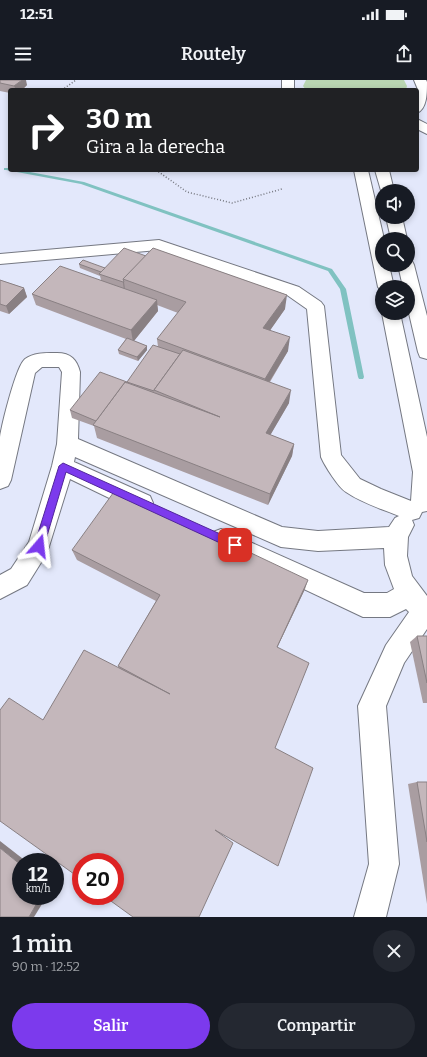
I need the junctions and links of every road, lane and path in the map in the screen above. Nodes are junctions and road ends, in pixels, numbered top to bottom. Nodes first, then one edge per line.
1 (76, 80) edge
2 (420, 80) edge
3 (65, 88) edge
4 (419, 107) edge
5 (419, 124) edge
6 (427, 130) edge
7 (159, 172) edge
8 (361, 172) edge
9 (383, 172) edge
10 (386, 184) edge
11 (282, 189) dead end
12 (0, 259) edge
13 (408, 272) edge
14 (385, 280) edge
15 (392, 320) edge
16 (427, 352) edge
17 (67, 444) junction
18 (63, 466) junction
19 (0, 480) edge
20 (420, 505) edge
21 (163, 512) edge
22 (199, 529) edge
23 (396, 537) junction
24 (0, 588) edge
25 (420, 605) edge
26 (370, 917) edge

1 - 3 path
2 - 4 lane
5 - 6 lane
7 - 11 path
8 - 14 lane
9 - 10 lane
12 - 20 lane
13 - 16 lane
15 - 20 lane
17 - 18 lane
17 - 19 lane
17 - 23 lane
18 - 21 lane
18 - 24 lane
20 - 23 lane
22 - 25 lane
23 - 25 lane
25 - 26 lane

